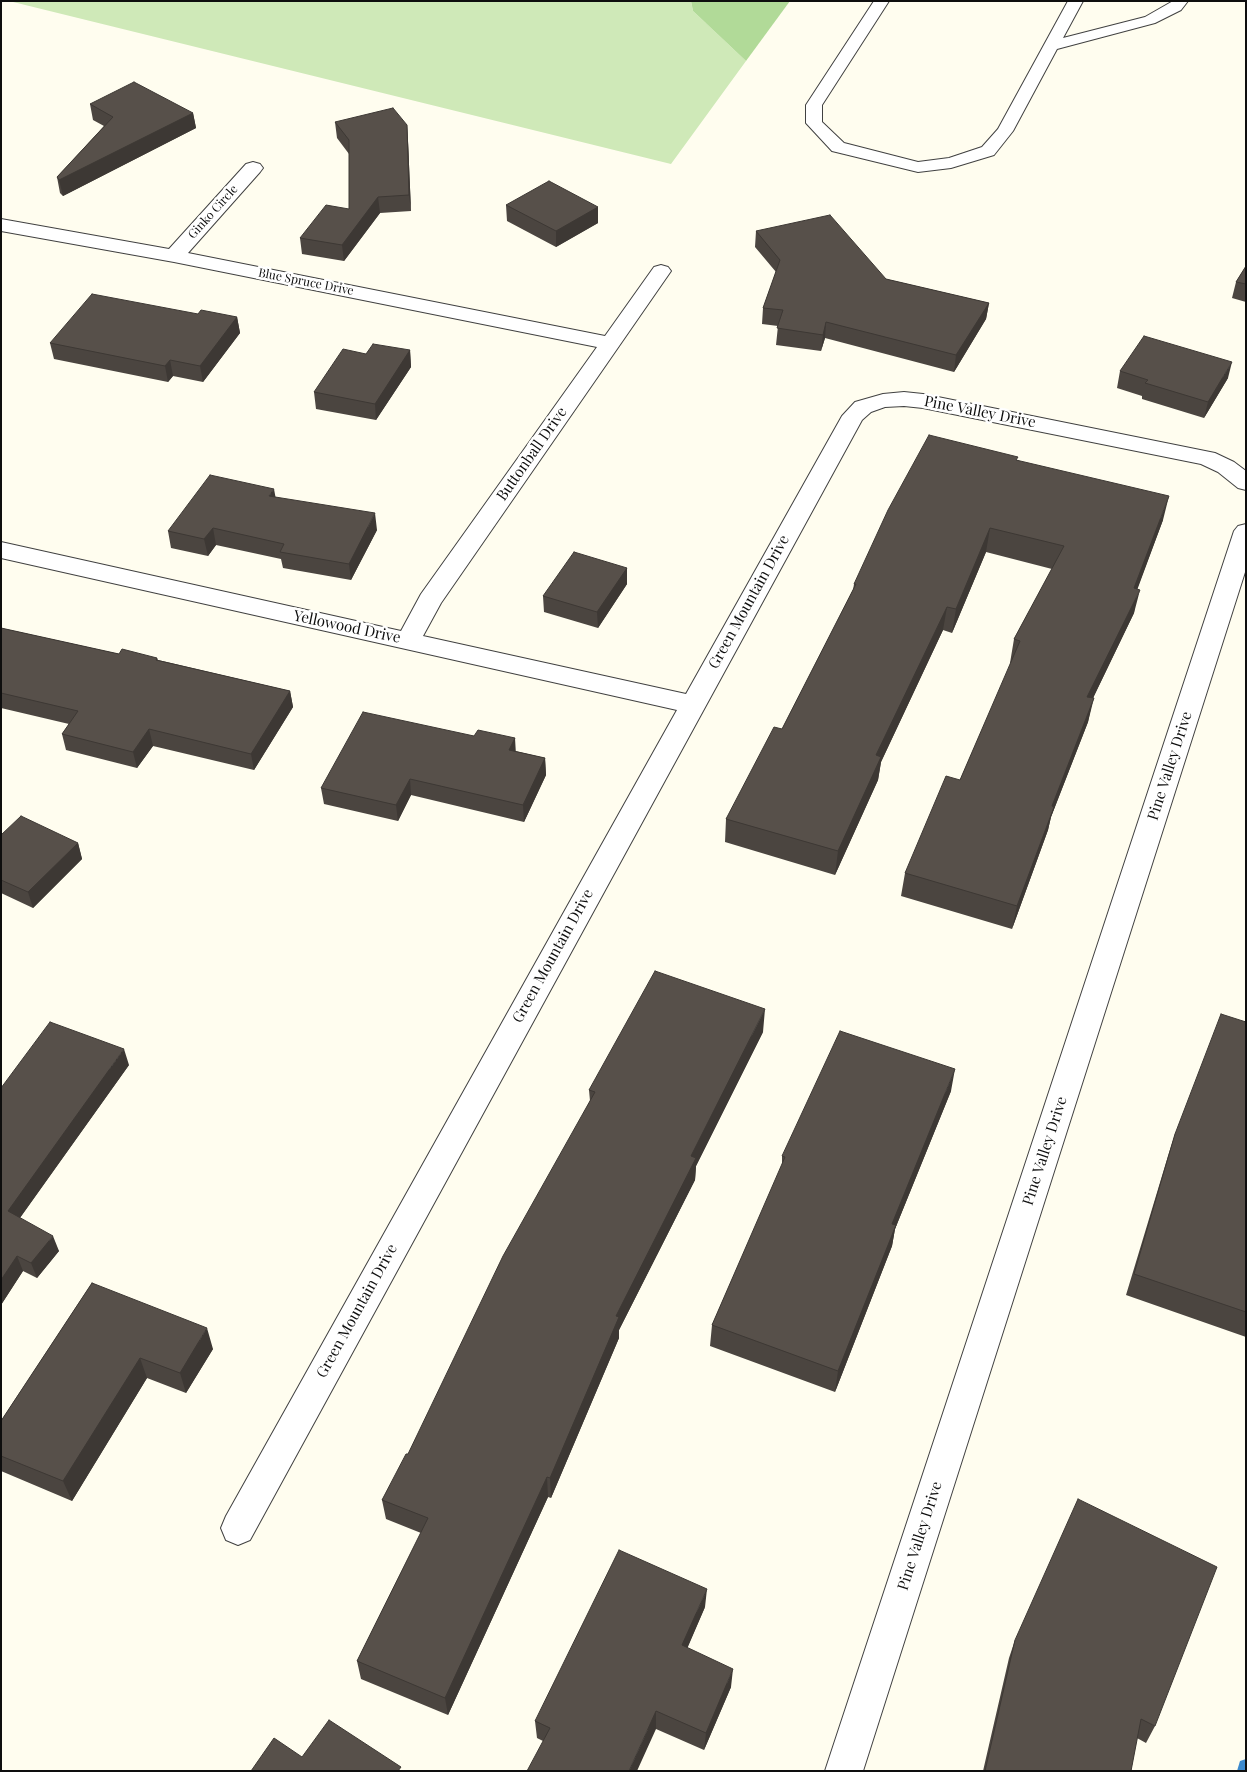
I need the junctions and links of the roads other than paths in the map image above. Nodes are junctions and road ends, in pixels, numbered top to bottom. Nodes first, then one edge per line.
1 (882, 1) edge
2 (1076, 1) edge
3 (1180, 1) edge
4 (1052, 46) junction
5 (253, 168) dead end
6 (1, 225) edge
7 (174, 256) junction
8 (661, 271) dead end
9 (610, 343) junction
10 (883, 401) joint
11 (1246, 483) edge
12 (1246, 531) edge
13 (1, 550) edge
14 (408, 640) junction
15 (692, 704) junction
16 (238, 1528) dead end
17 (844, 1771) edge

1 - 4 lane
2 - 4 lane
3 - 4 lane
5 - 7 street, Ginko Circle
6 - 7 street, Blue Spruce Drive
7 - 9 street, Blue Spruce Drive
8 - 9 street, Buttonball Drive
9 - 14 street, Buttonball Drive
10 - 11 street, Pine Valley Drive
10 - 15 street, Green Mountain Drive
12 - 17 street, Pine Valley Drive
13 - 14 street, Yellowood Drive
14 - 15 street, Yellowood Drive
15 - 16 street, Green Mountain Drive

